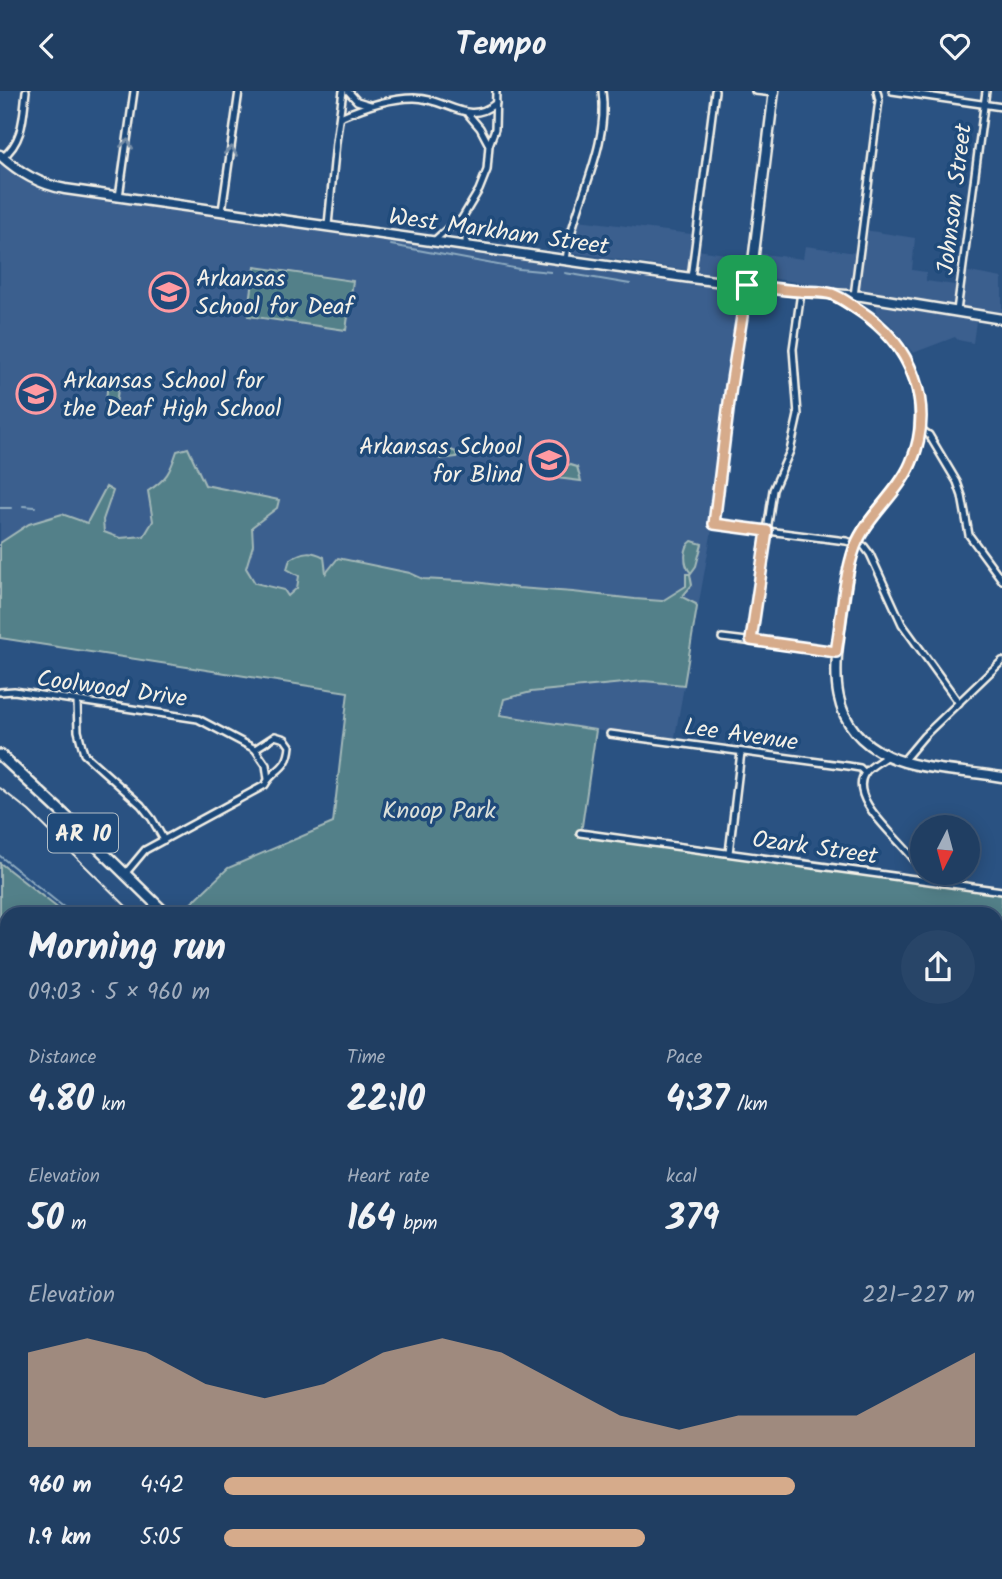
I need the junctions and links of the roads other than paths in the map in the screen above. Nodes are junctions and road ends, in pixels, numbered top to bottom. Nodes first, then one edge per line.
1 (26, 91) edge
2 (134, 91) edge
3 (239, 91) edge
4 (345, 91) edge
5 (496, 91) edge
6 (602, 91) edge
7 (715, 91) edge
8 (755, 91) edge
9 (877, 91) edge
10 (891, 91) edge
11 (986, 91) edge
12 (774, 92) edge
13 (496, 103) junction
14 (370, 105) junction
15 (984, 105) junction
16 (1002, 107) edge
17 (468, 114) junction
18 (340, 117) junction
19 (489, 145) junction
20 (1, 157) edge
21 (119, 197) junction
22 (222, 211) junction
23 (461, 220) junction
24 (328, 225) junction
25 (435, 240) junction
26 (466, 245) junction
27 (566, 260) junction
28 (691, 278) junction
29 (748, 285) junction
30 (801, 292) junction
31 (831, 294) junction
32 (854, 296) junction
33 (957, 311) junction
34 (1002, 319) edge
35 (920, 429) junction
36 (767, 531) junction
37 (856, 545) junction
38 (1002, 580) edge
39 (722, 638) dead end
40 (751, 640) junction
41 (836, 652) junction
42 (1002, 661) edge
43 (0, 692) edge
44 (77, 701) junction
45 (958, 703) junction
46 (610, 734) dead end
47 (255, 749) junction
48 (741, 752) junction
49 (0, 755) edge
50 (887, 756) junction
51 (903, 761) junction
52 (865, 773) junction
53 (1002, 777) edge
54 (268, 779) junction
55 (580, 833) dead end
56 (164, 840) junction
57 (729, 853) junction
58 (910, 853) edge
59 (125, 874) junction
60 (910, 874) edge
61 (972, 885) edge
62 (1002, 891) edge
63 (159, 907) edge

1 - 20 street
21 -> 2 street
22 -> 3 street
4 - 14 street
4 - 18 street
5 - 13 street
6 - 27 street
7 - 28 street
8 - 12 street
9 - 32 street
10 - 15 street
11 - 15 street, Johnson Street
12 - 29 main road
13 - 17 street
13 - 19 street
14 - 17 street
14 - 18 street
15 - 16 street
15 - 33 street, Johnson Street
17 - 19 street
18 - 24 street
19 - 23 street
20 - 21 main road, West Markham Street
21 - 22 main road, West Markham Street
22 - 24 main road, West Markham Street
23 - 25 street
23 - 26 street
24 - 25 main road, West Markham Street
25 - 26 main road, West Markham Street
26 - 27 main road, West Markham Street
27 - 28 main road, West Markham Street
28 - 29 main road, West Markham Street
29 - 30 main road, West Markham Street
29 - 36 street
30 - 31 main road, West Markham Street
30 - 36 street
31 - 32 main road, West Markham Street
31 - 35 main road
32 - 33 main road, West Markham Street
33 - 34 main road, West Markham Street
35 - 37 main road
35 - 38 street
36 - 37 street
36 - 40 street
37 - 41 main road
37 - 45 street
39 - 40 street
40 - 41 street
41 - 50 main road
42 - 45 street
43 - 44 street, Coolwood Drive
44 - 47 street, Coolwood Drive
44 - 56 street
45 - 51 street
46 - 48 street, Lee Avenue
47 - 54 street
47 - 54 street
48 - 52 street, Lee Avenue
48 - 57 street
49 - 59 main road, AR 10
50 - 51 main road
50 - 52 street
51 - 53 main road
52 - 58 street
54 - 56 street
55 - 57 street, Ozark Street
56 - 59 street
57 - 60 street, Ozark Street
59 - 63 main road, AR 10
61 - 62 street, Ozark Street

